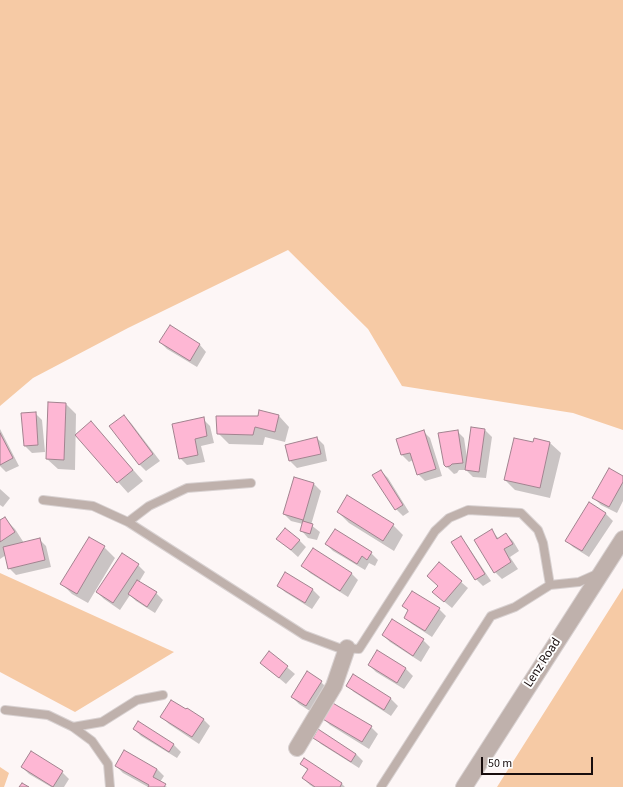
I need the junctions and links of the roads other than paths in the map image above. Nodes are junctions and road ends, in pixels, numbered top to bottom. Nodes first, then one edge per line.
1 (251, 483) dead end
2 (43, 500) dead end
3 (128, 522) junction
4 (623, 539) edge
5 (601, 572) junction
6 (550, 585) junction
7 (347, 648) junction
8 (163, 695) dead end
9 (5, 710) dead end
10 (73, 727) junction
11 (297, 748) dead end
12 (110, 787) edge
13 (381, 787) edge
14 (464, 787) edge

1 - 3 lane
2 - 3 lane
3 - 7 lane
4 - 5 street, Lenz Road
5 - 6 lane
5 - 14 street, Lenz Road
6 - 7 lane
6 - 13 lane
7 - 11 street
8 - 10 lane
9 - 10 lane
10 - 12 lane

